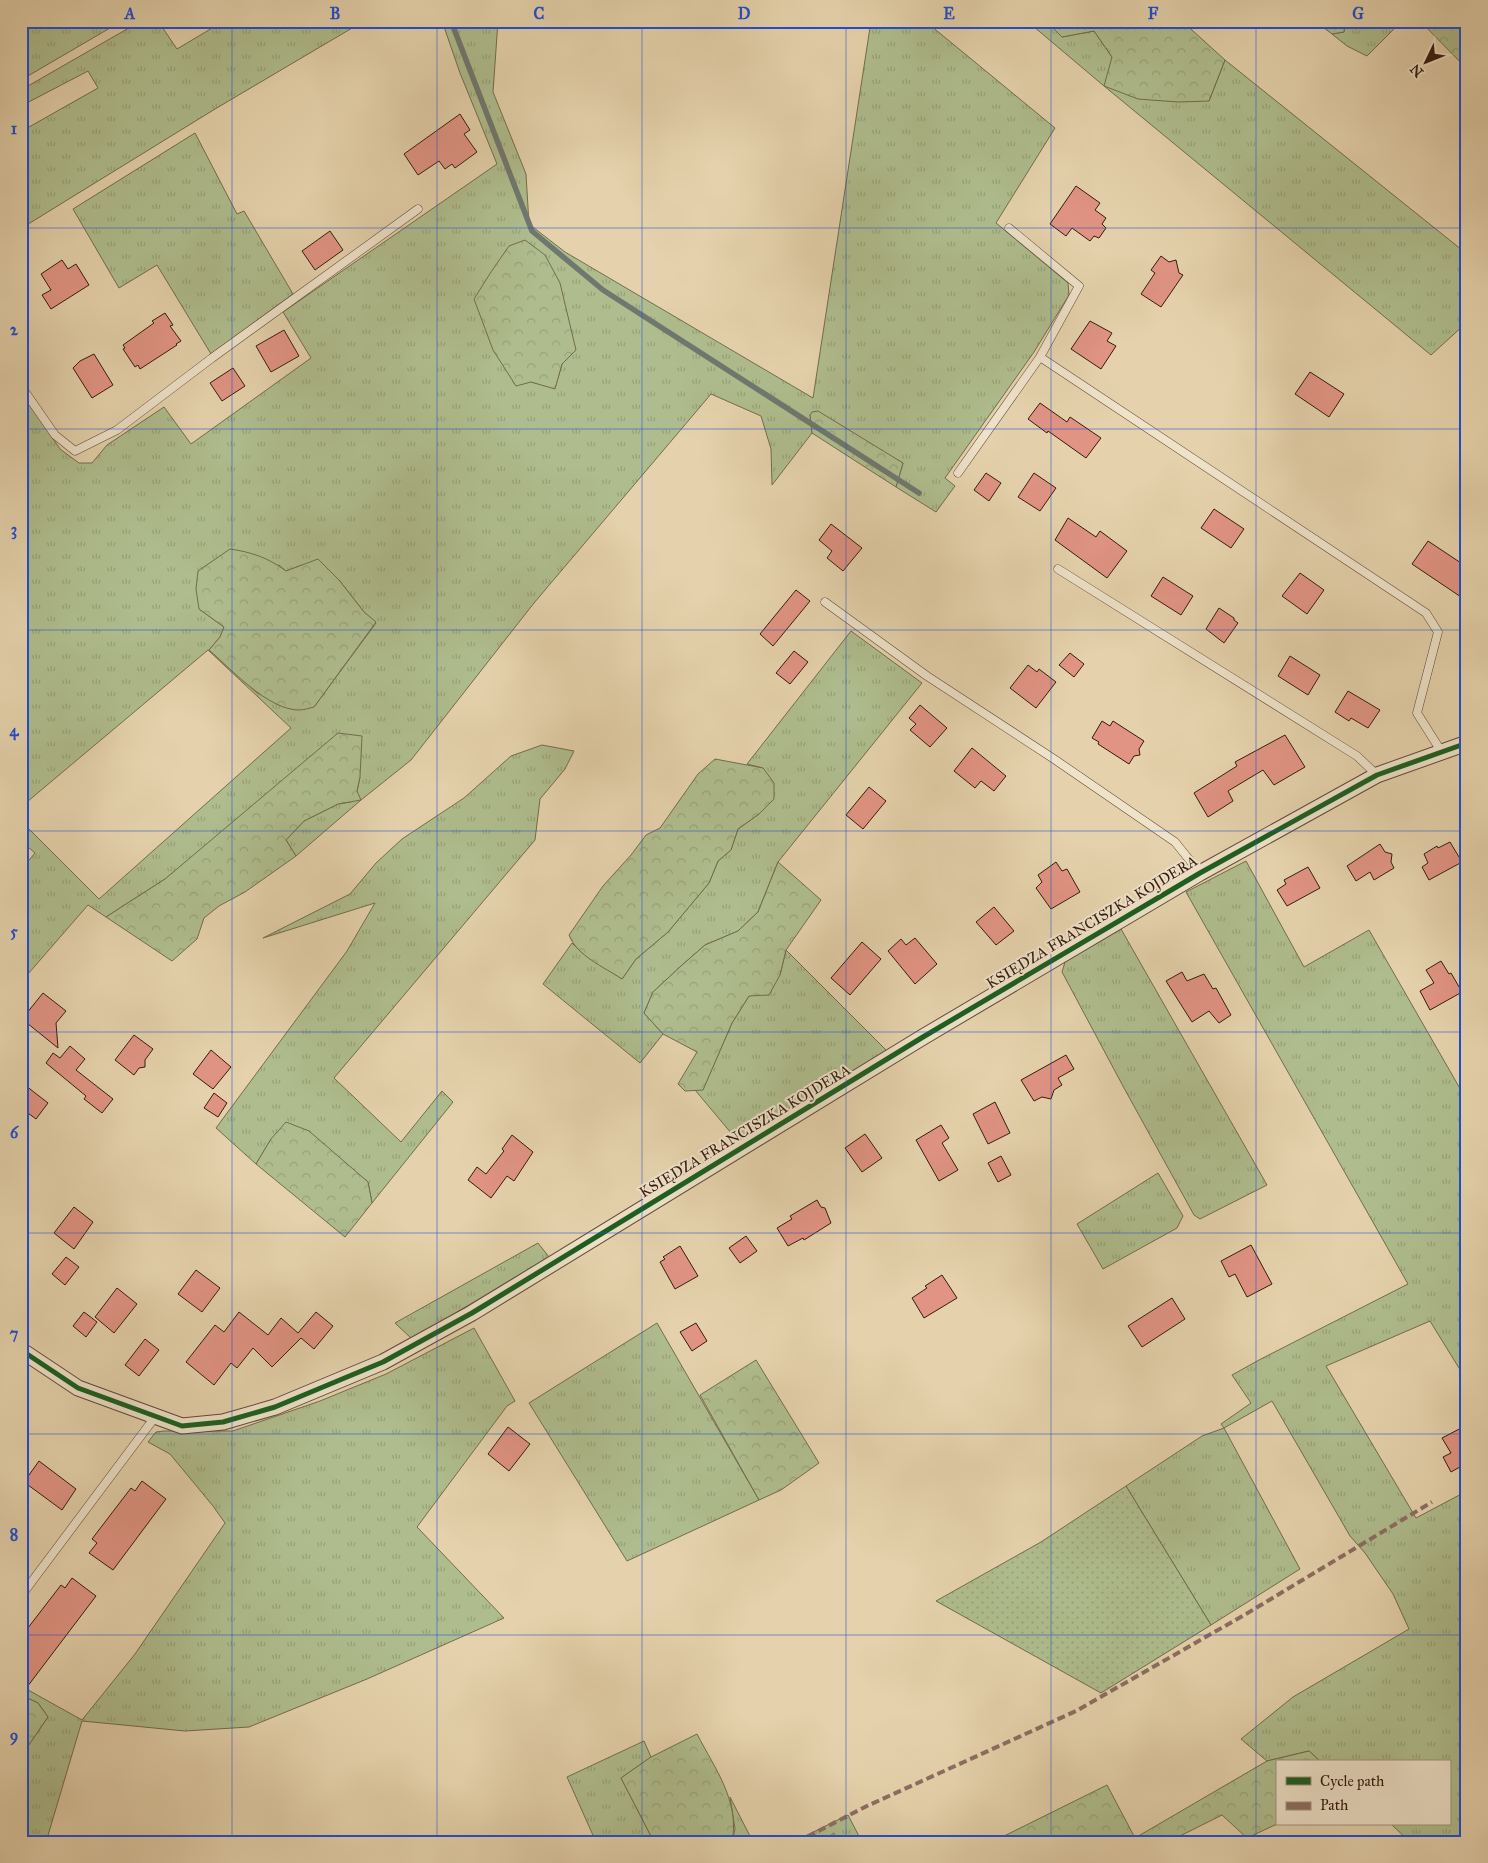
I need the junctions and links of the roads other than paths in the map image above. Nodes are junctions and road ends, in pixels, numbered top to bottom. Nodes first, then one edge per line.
1 (418, 209) dead end
2 (1010, 228) dead end
3 (1040, 357) junction
4 (21, 386) edge
5 (958, 472) dead end
6 (1058, 569) dead end
7 (825, 602) dead end
8 (1467, 743) edge
9 (1441, 751) junction
10 (1377, 775) junction
11 (1200, 873) junction
12 (21, 1350) edge
13 (155, 1417) junction
14 (21, 1596) edge

1 - 4 lane
2 - 3 lane
3 - 5 lane
3 - 9 lane
6 - 10 lane
7 - 11 lane
8 - 9 street, KSIĘDZA FRANCISZKA KOJDERA
9 - 10 street, KSIĘDZA FRANCISZKA KOJDERA
10 - 11 street, KSIĘDZA FRANCISZKA KOJDERA
11 - 13 street, KSIĘDZA FRANCISZKA KOJDERA
12 - 13 street, KSIĘDZA FRANCISZKA KOJDERA
13 - 14 lane

